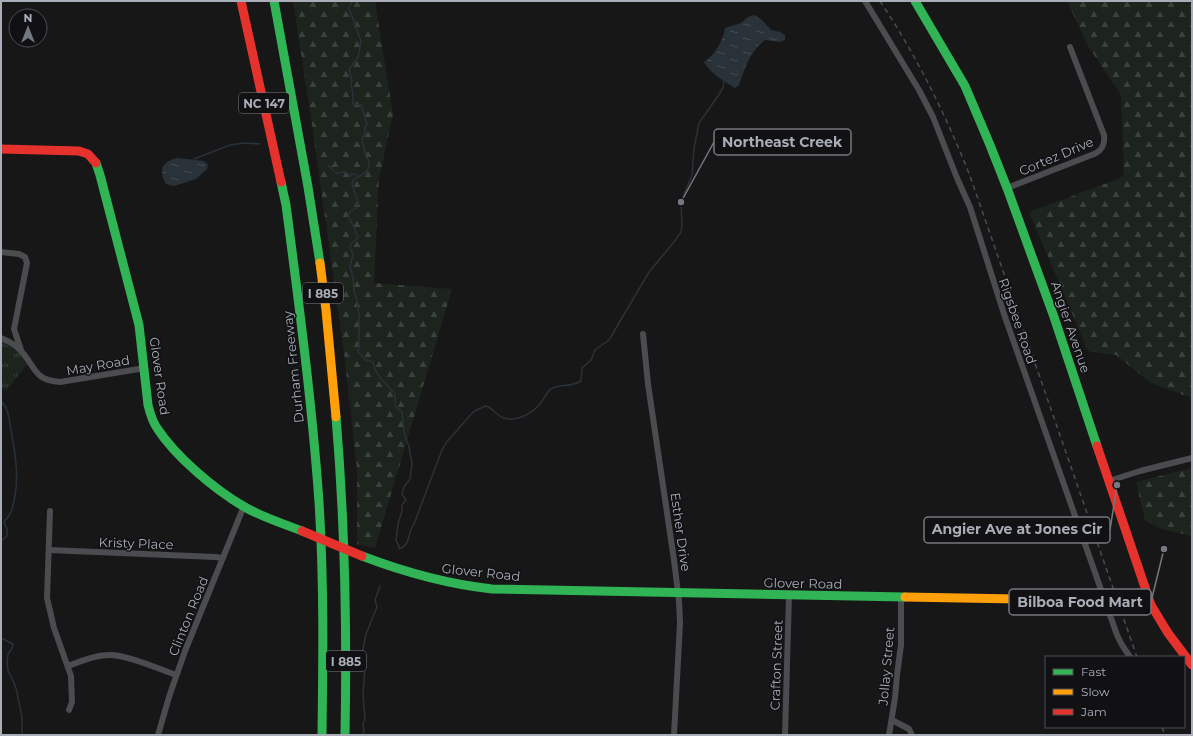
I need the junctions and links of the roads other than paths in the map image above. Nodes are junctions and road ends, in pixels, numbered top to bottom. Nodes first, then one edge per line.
1 (241, 1) edge
2 (249, 1) edge
3 (274, 1) edge
4 (866, 1) edge
5 (915, 1) edge
6 (1070, 47) dead end
7 (1, 149) edge
8 (1007, 188) junction
9 (286, 205) junction
10 (1, 252) edge
11 (14, 329) junction
12 (643, 334) dead end
13 (2, 339) edge
14 (21, 350) junction
15 (145, 368) junction
16 (1192, 458) edge
17 (1109, 481) junction
18 (244, 506) junction
19 (50, 511) dead end
20 (49, 550) junction
21 (223, 558) junction
22 (678, 593) junction
23 (789, 595) junction
24 (1147, 596) junction
25 (901, 598) junction
26 (1106, 601) junction
27 (1129, 656) edge
28 (1192, 665) edge
29 (68, 666) junction
30 (176, 675) junction
31 (69, 710) dead end
32 (892, 720) junction
33 (158, 735) edge
34 (322, 735) edge
35 (345, 735) edge
36 (674, 735) edge
37 (785, 735) edge
38 (889, 735) edge
39 (912, 735) edge

1 - 9 main road, Durham Freeway / NC 147
2 - 9 main road, I 885
3 - 35 main road, I 885
4 - 26 street, Rigsbee Road
5 - 8 main road, Angier Avenue
6 - 8 street, Cortez Drive
7 - 15 main road, Glover Road
8 - 17 main road, Angier Avenue
9 - 34 main road, Durham Freeway / I 885
10 - 11 street
11 - 13 street
11 - 14 street
12 - 22 street, Esther Drive
13 - 14 street
14 - 15 street, May Road
15 - 18 main road, Glover Road
16 - 17 street
17 - 24 main road, Angier Avenue
18 - 21 street, Clinton Road
18 - 22 main road, Glover Road, bridge
19 - 20 street
20 - 21 street, Kristy Place
20 - 29 street
21 - 30 street, Clinton Road
22 - 23 main road, Glover Road
22 - 36 street, Esther Drive
23 - 25 main road, Glover Road
23 - 37 street, Crafton Street
24 - 26 main road, Glover Road
24 - 28 main road, Angier Avenue
25 - 26 main road, Glover Road
25 - 32 street, Jollay Street
26 - 27 street, Rigsbee Road
29 - 30 street
29 - 31 street
30 - 33 street, Clinton Road
32 - 38 street, Jollay Street
32 - 39 street

